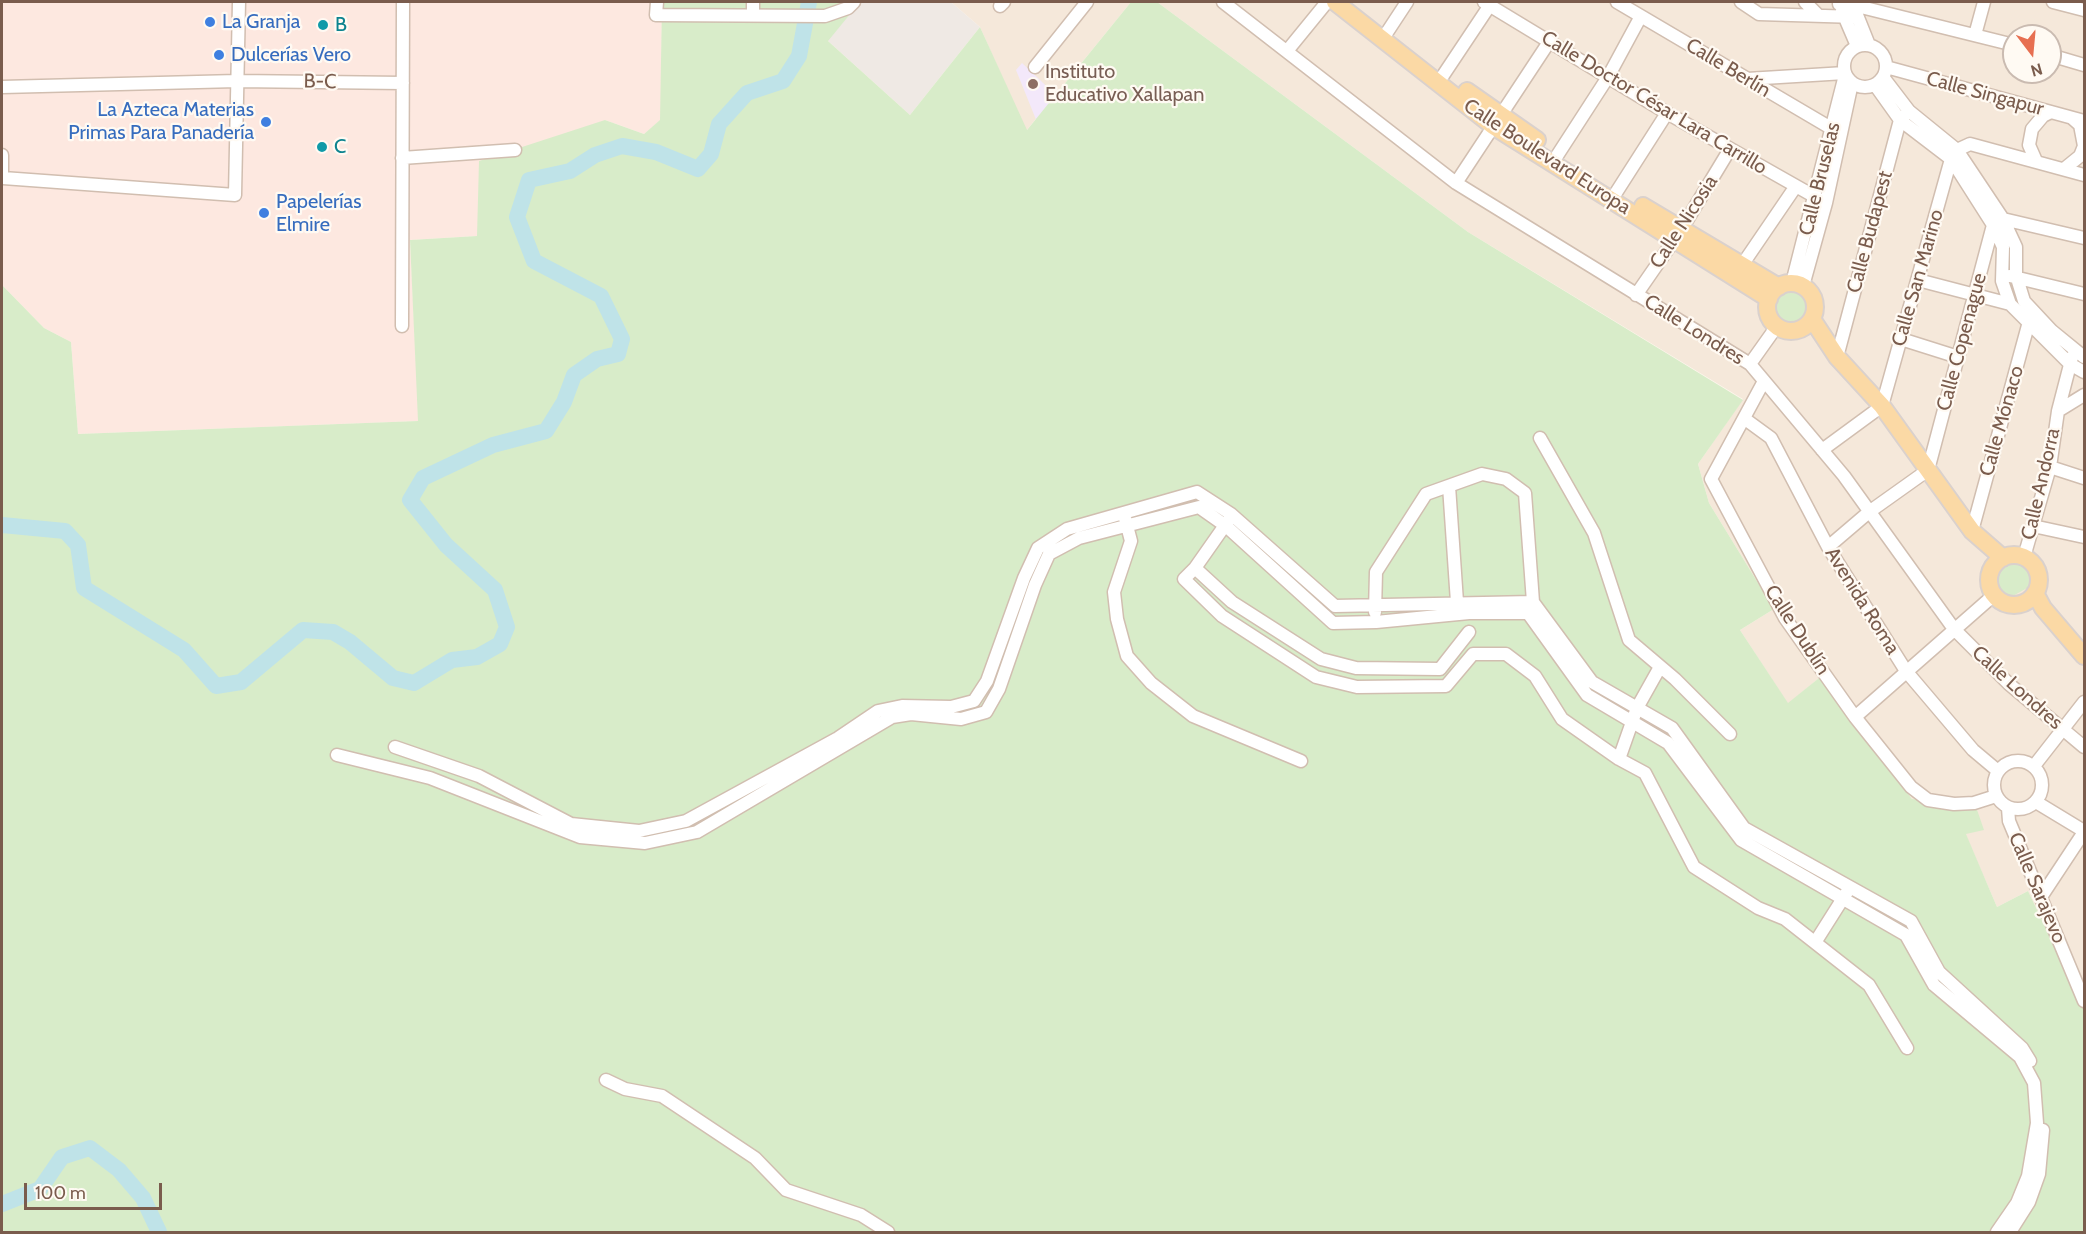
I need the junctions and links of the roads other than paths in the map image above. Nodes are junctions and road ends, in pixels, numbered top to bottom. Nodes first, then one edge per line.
1 (239, 2) edge
2 (403, 2) edge
3 (657, 2) edge
4 (753, 2) edge
5 (854, 2) edge
6 (1088, 2) edge
7 (1222, 2) edge
8 (1327, 2) edge
9 (1335, 2) edge
10 (1351, 2) edge
11 (1407, 2) edge
12 (1617, 2) edge
13 (1741, 2) edge
14 (1805, 2) edge
15 (1984, 2) edge
16 (2053, 2) edge
17 (1487, 3) edge
18 (1839, 3) edge
19 (1852, 10) edge
20 (2085, 10) edge
21 (753, 15) junction
22 (1818, 15) junction
23 (1641, 16) junction
24 (1976, 35) junction
25 (1385, 36) junction
26 (1549, 42) junction
27 (2002, 42) edge
28 (1863, 46) junction
29 (1287, 51) junction
30 (2062, 58) edge
31 (2085, 65) edge
32 (1035, 67) dead end
33 (1881, 76) junction
34 (1608, 77) junction
35 (1847, 77) junction
36 (1441, 79) junction
37 (1746, 79) junction
38 (237, 81) junction
39 (403, 83) junction
40 (2, 87) edge
41 (1909, 111) junction
42 (2051, 112) junction
43 (1667, 113) junction
44 (2078, 119) edge
45 (1900, 120) junction
46 (1497, 121) junction
47 (1837, 133) junction
48 (1730, 149) junction
49 (515, 150) dead end
50 (1954, 154) junction
51 (2, 155) edge
52 (402, 158) junction
53 (1556, 158) junction
54 (2036, 161) junction
55 (2064, 169) junction
56 (2085, 175) edge
57 (2, 178) edge
58 (1456, 183) junction
59 (1796, 186) junction
60 (1615, 195) junction
61 (1821, 200) junction
62 (1998, 222) junction
63 (1678, 235) junction
64 (2085, 238) edge
65 (1738, 272) junction
66 (2016, 276) junction
67 (2002, 277) junction
68 (1918, 280) junction
69 (1786, 289) junction
70 (2085, 294) edge
71 (1636, 295) junction
72 (1975, 295) junction
73 (2010, 304) junction
74 (2032, 311) junction
75 (1809, 322) junction
76 (2029, 324) junction
77 (402, 326) dead end
78 (1777, 326) junction
79 (1901, 339) junction
80 (2080, 353) edge
81 (1837, 357) junction
82 (1958, 357) junction
83 (1750, 364) junction
84 (2070, 364) junction
85 (2085, 372) edge
86 (1764, 381) junction
87 (2085, 395) edge
88 (1882, 406) junction
89 (2058, 411) junction
90 (1745, 418) junction
91 (1540, 438) dead end
92 (1822, 450) junction
93 (2049, 467) junction
94 (1928, 470) junction
95 (2085, 478) edge
96 (1449, 486) junction
97 (1869, 512) junction
98 (1231, 514) junction
99 (1125, 520) junction
100 (1226, 526) junction
101 (2033, 526) junction
102 (1972, 531) junction
103 (2085, 537) edge
104 (1828, 548) junction
105 (1996, 557) junction
106 (2024, 557) junction
107 (1195, 568) junction
108 (1994, 595) junction
109 (2035, 601) junction
110 (1533, 602) junction
111 (1375, 606) junction
112 (1465, 606) junction
113 (1376, 622) junction
114 (1954, 629) junction
115 (1469, 632) junction
116 (1473, 654) junction
117 (2085, 656) edge
118 (1660, 667) junction
119 (1906, 671) junction
120 (2085, 702) edge
121 (1637, 708) junction
122 (1855, 717) junction
123 (1632, 722) junction
124 (2064, 731) junction
125 (1730, 734) dead end
126 (395, 747) dead end
127 (2085, 747) edge
128 (337, 755) dead end
129 (1619, 759) junction
130 (1301, 761) dead end
131 (2034, 766) junction
132 (1998, 771) junction
133 (1996, 796) junction
134 (2036, 802) junction
135 (2008, 808) junction
136 (2085, 832) edge
137 (1846, 893) junction
138 (2041, 897) junction
139 (1816, 941) junction
140 (2084, 997) edge
141 (1907, 1048) dead end
142 (606, 1080) dead end
143 (2024, 1199) junction
144 (888, 1233) edge
145 (1997, 1233) edge
146 (2010, 1233) edge

1 - 38 street
2 - 39 street
3 - 21 street
4 - 21 street
5 - 21 street
6 - 32 street
7 - 29 street, Calle Londres
8 - 29 street
9 - 25 main road, Calle Boulevard Europa
10 - 25 main road, Calle Boulevard Europa
11 - 25 street
12 - 23 street, Calle Berlín
13 - 22 street
14 - 22 street
15 - 24 street
16 - 20 street
17 - 26 street, Calle Doctor César Lara Carrillo
17 - 36 street
18 - 19 street
19 - 22 street
19 - 24 street
19 - 28 street
23 - 34 street
23 - 37 street, Calle Berlín
24 - 27 street
25 - 36 main road, Calle Boulevard Europa
26 - 34 street, Calle Doctor César Lara Carrillo
26 - 46 street
28 - 33 street
28 - 35 street
29 - 58 street, Calle Londres
30 - 31 street
33 - 35 street
33 - 41 street
33 - 42 street, Calle Singapur
33 - 45 street
34 - 43 street, Calle Doctor César Lara Carrillo
34 - 53 street
35 - 37 street
35 - 47 street, Calle Bruselas
36 - 46 main road, Calle Boulevard Europa
37 - 47 street, Calle Berlín
38 - 39 street, B-C
38 - 40 street, B-C
38 - 57 street
39 - 52 street
41 - 45 street
41 - 50 street
42 - 44 street, Calle Singapur
42 - 54 street
43 - 48 street, Calle Doctor César Lara Carrillo
43 - 60 street
44 - 55 street
45 - 50 street
45 - 81 street, Calle Budapest
46 - 53 main road, Calle Boulevard Europa
46 - 58 street
47 - 61 street, Calle Bruselas
48 - 59 street, Calle Doctor César Lara Carrillo
48 - 63 street, Calle Nicosia
49 - 52 street
50 - 54 street
50 - 62 street
50 - 68 street, Calle San Marino
51 - 57 street
52 - 77 street
53 - 60 main road, Calle Boulevard Europa
54 - 55 street
55 - 56 street
58 - 71 street, Calle Londres
59 - 61 street, Calle Doctor César Lara Carrillo
59 - 65 street
60 - 63 main road, Calle Boulevard Europa
61 - 69 street, Calle Bruselas
62 - 64 street
62 - 66 street
62 - 67 street
62 - 72 street, Calle Copenague
63 - 65 main road, Calle Boulevard Europa
63 - 71 street, Calle Nicosia
65 - 69 main road, Calle Boulevard Europa
66 - 67 street
66 - 70 street
66 - 74 street
67 - 73 street
68 - 72 street
68 - 79 street, Calle San Marino
69 - 75 main road
69 - 78 main road
71 - 83 street, Calle Londres
72 - 73 street
72 - 82 street, Calle Copenague
73 - 76 street
74 - 76 street, Calle Mónaco
74 - 80 street
75 - 78 main road
75 - 81 main road
76 - 84 street
76 - 102 street, Calle Mónaco
78 - 83 street
79 - 82 street
79 - 88 street, Calle San Marino
80 - 84 street, Calle Andorra
81 - 88 main road
82 - 94 street, Calle Copenague
83 - 86 street, Calle Londres
84 - 85 street
84 - 89 street, Calle Andorra
86 - 90 street, Calle Dublín
86 - 92 street, Calle Londres
87 - 89 street, Calle Andorra
88 - 92 street
88 - 94 main road
89 - 93 street, Calle Andorra
90 - 104 street, Avenida Roma
90 - 122 street, Calle Dublín
91 - 118 street
92 - 97 street, Calle Londres
93 - 95 street
93 - 101 street, Calle Andorra
94 - 97 street
94 - 102 main road
96 - 110 street
96 - 111 street
96 - 112 street
97 - 104 street
97 - 114 street, Calle Londres
98 - 99 street
98 - 100 street
98 - 111 street
99 - 100 street
99 - 126 street
99 - 128 street
99 - 130 street
100 - 107 street
100 - 113 street
101 - 103 street
101 - 106 street, Calle Andorra
102 - 105 main road
104 - 119 street, Avenida Roma
105 - 106 main road
105 - 108 main road
106 - 109 main road
107 - 115 street
107 - 116 street
108 - 109 main road
108 - 114 street
109 - 117 main road
110 - 112 street
110 - 121 street
111 - 112 street
111 - 113 street
112 - 113 street
112 - 115 street
112 - 123 street
114 - 119 street
114 - 124 street, Calle Londres
115 - 116 street
116 - 129 street
118 - 121 street
118 - 125 street
119 - 122 street
119 - 132 street, Avenida Roma
120 - 124 street
121 - 123 street
121 - 137 street
122 - 133 street, Calle Dublín
123 - 129 street
123 - 137 street
124 - 127 street, Calle Londres
124 - 131 street
129 - 139 street
131 - 132 street
131 - 134 street
132 - 133 street
133 - 135 street
134 - 135 street
134 - 136 street
135 - 138 street, Calle Sarajevo
136 - 138 street
137 - 139 street
137 - 143 street
138 - 140 street, Calle Sarajevo
139 - 141 street
142 - 144 street
143 - 145 street
143 - 146 street

